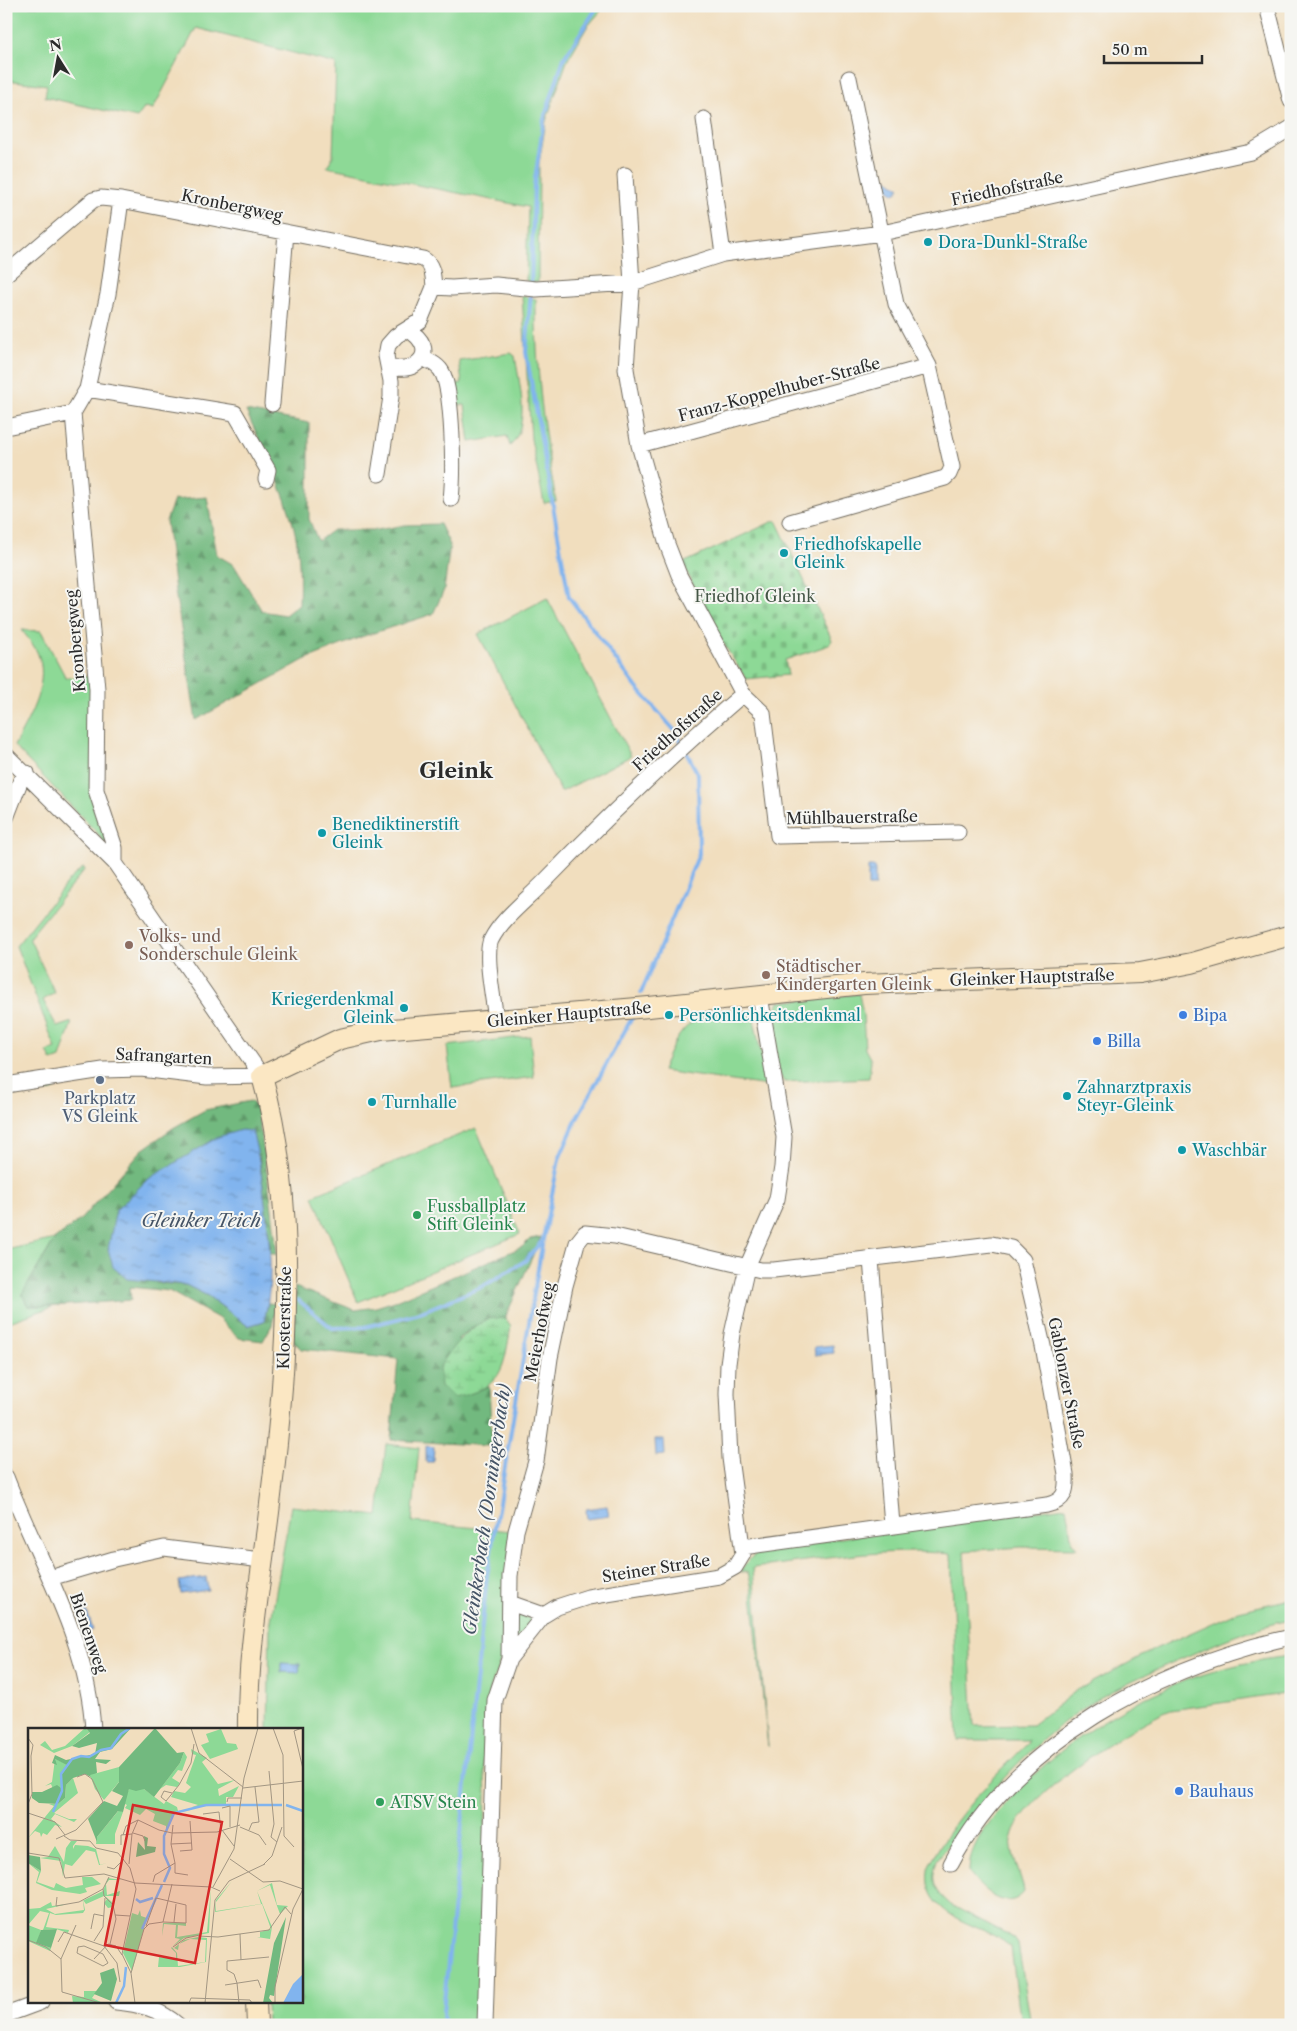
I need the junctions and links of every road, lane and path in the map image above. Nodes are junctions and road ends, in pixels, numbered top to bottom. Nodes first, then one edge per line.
1 (1267, 6) edge
2 (849, 78) dead end
3 (1291, 101) edge
4 (704, 120) dead end
5 (1291, 128) edge
6 (625, 175) dead end
7 (121, 200) junction
8 (286, 232) junction
9 (882, 233) junction
10 (723, 254) junction
11 (6, 274) edge
12 (632, 283) junction
13 (434, 287) junction
14 (408, 330) junction
15 (422, 358) junction
16 (929, 366) junction
17 (389, 368) junction
18 (87, 389) junction
19 (272, 404) dead end
20 (73, 413) junction
21 (6, 427) edge
22 (639, 445) junction
23 (379, 474) dead end
24 (266, 479) dead end
25 (451, 499) dead end
26 (790, 522) dead end
27 (743, 694) junction
28 (6, 755) edge
29 (27, 773) junction
30 (6, 818) edge
31 (958, 832) dead end
32 (115, 863) junction
33 (1291, 935) edge
34 (760, 996) junction
35 (496, 1019) junction
36 (262, 1076) junction
37 (6, 1085) edge
38 (871, 1260) junction
39 (747, 1267) junction
40 (6, 1477) edge
41 (892, 1524) junction
42 (743, 1547) junction
43 (262, 1560) junction
44 (50, 1578) junction
45 (510, 1603) junction
46 (544, 1615) junction
47 (1291, 1637) edge
48 (1271, 1641) junction
49 (1291, 1641) edge
50 (509, 1659) junction
51 (93, 1728) edge
52 (248, 1728) edge
53 (951, 1864) dead end
54 (36, 2004) edge
55 (130, 2004) edge
56 (256, 2004) edge
57 (6, 2015) edge
58 (178, 2025) edge
59 (257, 2025) edge
60 (486, 2025) edge

1 - 3 street
2 - 9 street
4 - 10 street
5 - 9 street, Friedhofstraße
6 - 12 street, Friedhofstraße
7 - 8 street, Kronbergweg
7 - 11 street, Kronbergweg
7 - 18 street
8 - 13 street
8 - 19 street, Kronbergweg
9 - 10 street, Friedhofstraße
9 - 16 street
10 - 12 street, Friedhofstraße
12 - 13 street, Friedhofstraße
12 - 22 street, Friedhofstraße
13 - 14 street
14 - 15 street
14 - 17 street
15 - 17 street
15 - 25 street
16 - 22 street, Franz-Koppelhuber-Straße
16 - 26 street
17 - 23 street
18 - 20 street
18 - 24 street
20 - 21 street
20 - 32 street, Kronbergweg
22 - 27 street, Friedhofstraße
27 - 31 street, Mühlbauerstraße
27 - 35 street, Friedhofstraße
28 - 29 street
29 - 30 street
29 - 32 street
32 - 36 street
33 - 34 street, Gleinker Hauptstraße
34 - 35 street, Gleinker Hauptstraße
34 - 39 street
35 - 36 street, Gleinker Hauptstraße
36 - 37 street, Safrangarten
36 - 43 street, Klosterstraße
38 - 39 street, Gablonzer Straße
38 - 41 street
38 - 41 street, Gablonzer Straße
39 - 42 street
39 - 45 street, Meierhofweg
40 - 44 street, Bienenweg
41 - 42 street, Gablonzer Straße
42 - 46 street, Steiner Straße
43 - 44 street, Bienenweg
43 - 52 street, Klosterstraße
44 - 51 street, Bienenweg
45 - 46 street
45 - 50 street, Meierhofweg
46 - 50 street, Steiner Straße
47 - 48 street
48 - 49 street
48 - 53 street
50 - 60 street, Steiner Straße
54 - 57 street
55 - 58 street
56 - 59 street

